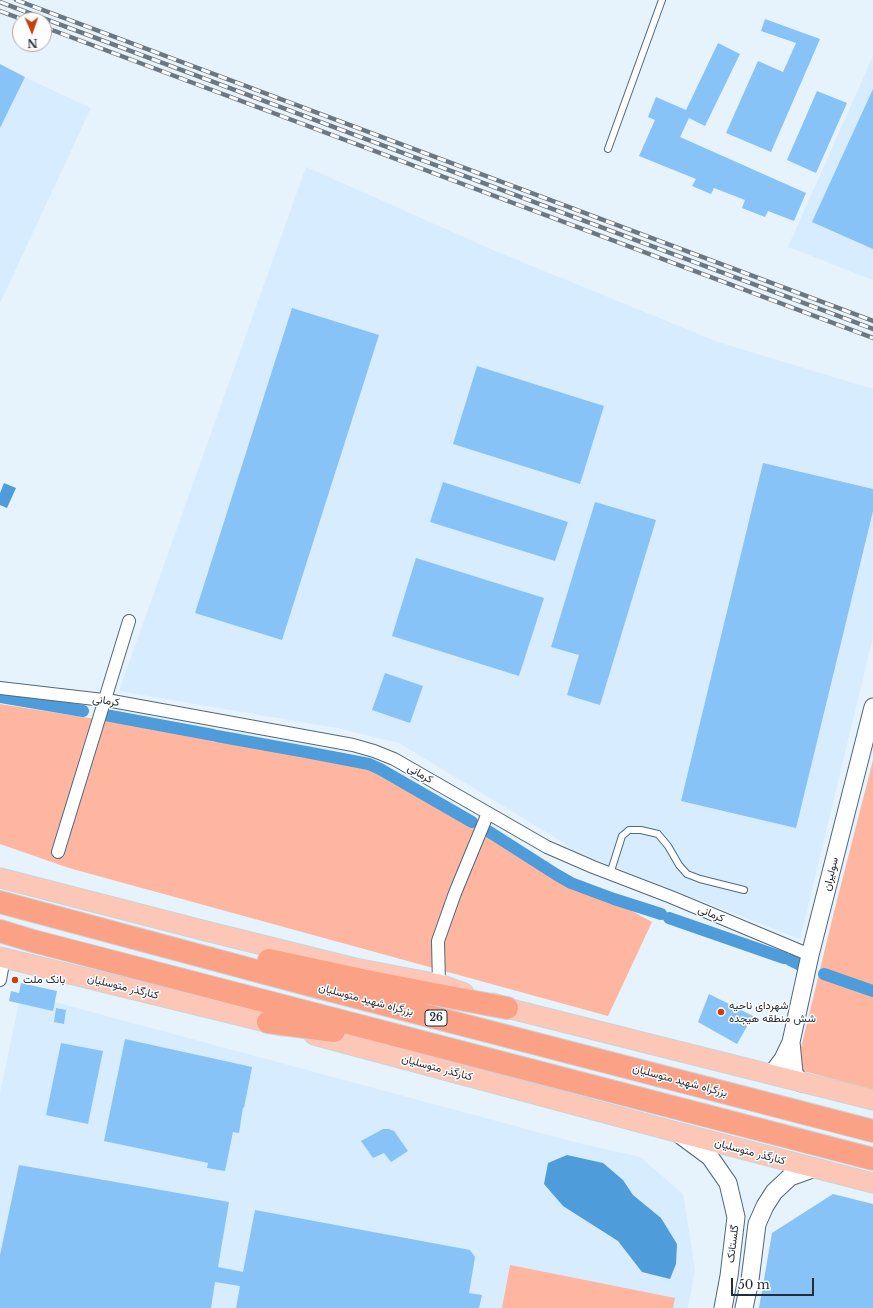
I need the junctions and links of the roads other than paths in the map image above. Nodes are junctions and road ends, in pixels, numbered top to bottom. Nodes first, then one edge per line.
1 (662, 0) edge
2 (608, 149) dead end
3 (129, 621) dead end
4 (0, 688) edge
5 (104, 700) junction
6 (873, 707) edge
7 (488, 813) junction
8 (58, 852) dead end
9 (610, 874) junction
10 (0, 878) edge
11 (744, 890) dead end
12 (0, 902) edge
13 (0, 931) edge
14 (153, 943) junction
15 (810, 955) junction
16 (2, 957) edge
17 (0, 980) edge
18 (439, 984) junction
19 (507, 1008) junction
20 (268, 1022) junction
21 (426, 1042) junction
22 (791, 1042) junction
23 (771, 1075) junction
24 (802, 1083) junction
25 (873, 1100) edge
26 (873, 1131) edge
27 (676, 1132) junction
28 (873, 1159) edge
29 (815, 1168) junction
30 (873, 1183) edge
31 (729, 1276) junction
32 (750, 1280) junction
33 (723, 1308) edge
34 (744, 1308) edge

1 - 2 lane
3 - 5 street
4 - 5 street, کرمانی
5 - 7 street, کرمانی
5 - 8 street
6 - 15 main road, سولیران
7 - 9 street, کرمانی
7 - 18 street
9 - 11 lane
9 - 15 street, کرمانی
10 - 18 main road
12 - 14 highway, بزرگراه شهید متوسلیان / 26
13 - 21 highway, 26
14 - 19 highway
14 - 26 highway, بزرگراه شهید متوسلیان / 26
15 - 22 main road, سولیران
16 - 17 street
16 - 20 main road, کنارگذر متوسلیان
18 - 19 main road
19 - 23 main road
20 - 21 highway
20 - 27 main road, کنارگذر متوسلیان
21 - 28 highway, 26
22 - 23 main road
22 - 24 main road
23 - 24 main road
24 - 25 main road
27 - 29 main road, کنارگذر متوسلیان
27 - 31 main road, گلستانک
29 - 30 main road, کنارگذر متوسلیان
29 - 32 main road, گلستانک
31 - 32 main road
31 - 33 main road, گلستانک
32 - 34 main road, گلستانک

